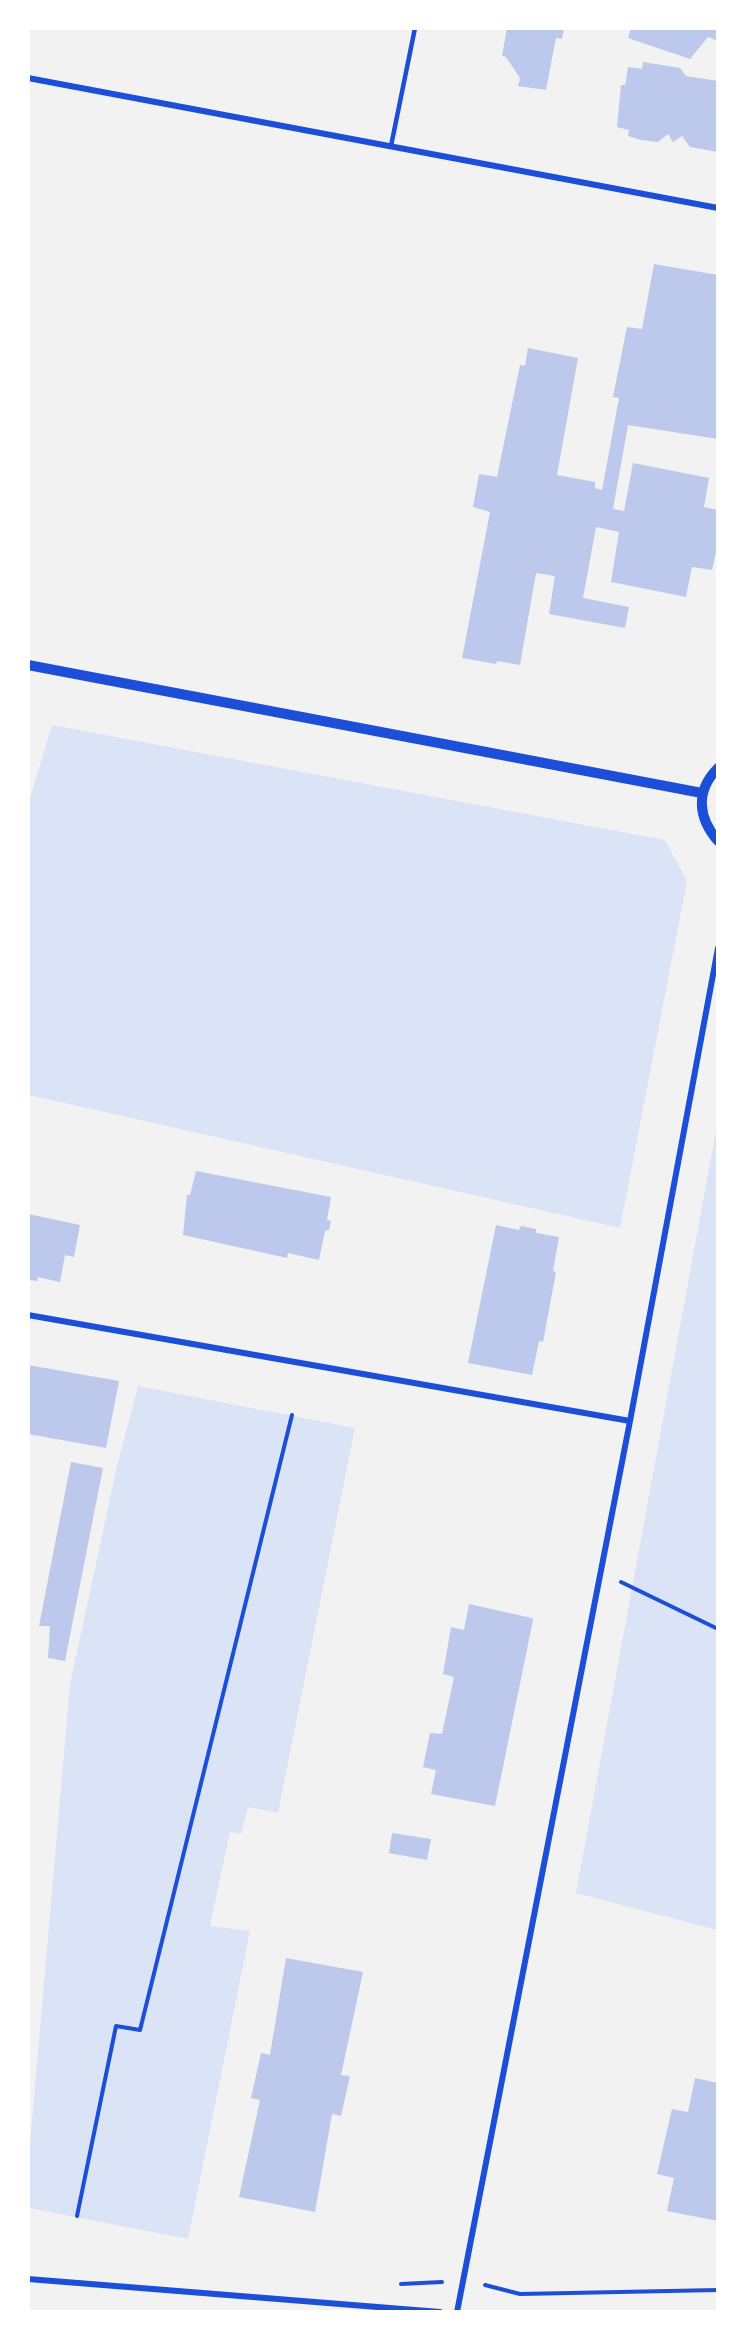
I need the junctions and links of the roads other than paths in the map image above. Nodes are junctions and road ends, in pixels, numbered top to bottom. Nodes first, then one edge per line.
1 (415, 28) edge
2 (28, 78) edge
3 (391, 146) junction
4 (717, 208) edge
5 (28, 665) edge
6 (717, 768) edge
7 (702, 793) junction
8 (717, 841) edge
9 (717, 948) edge
10 (28, 1315) edge
11 (630, 1421) junction
12 (28, 2279) edge
13 (440, 2312) edge
14 (457, 2312) edge

1 - 3 lane
2 - 3 street
3 - 4 street
5 - 7 street
6 - 7 street
7 - 8 street
9 - 11 street
10 - 11 street
11 - 14 street
12 - 13 street

